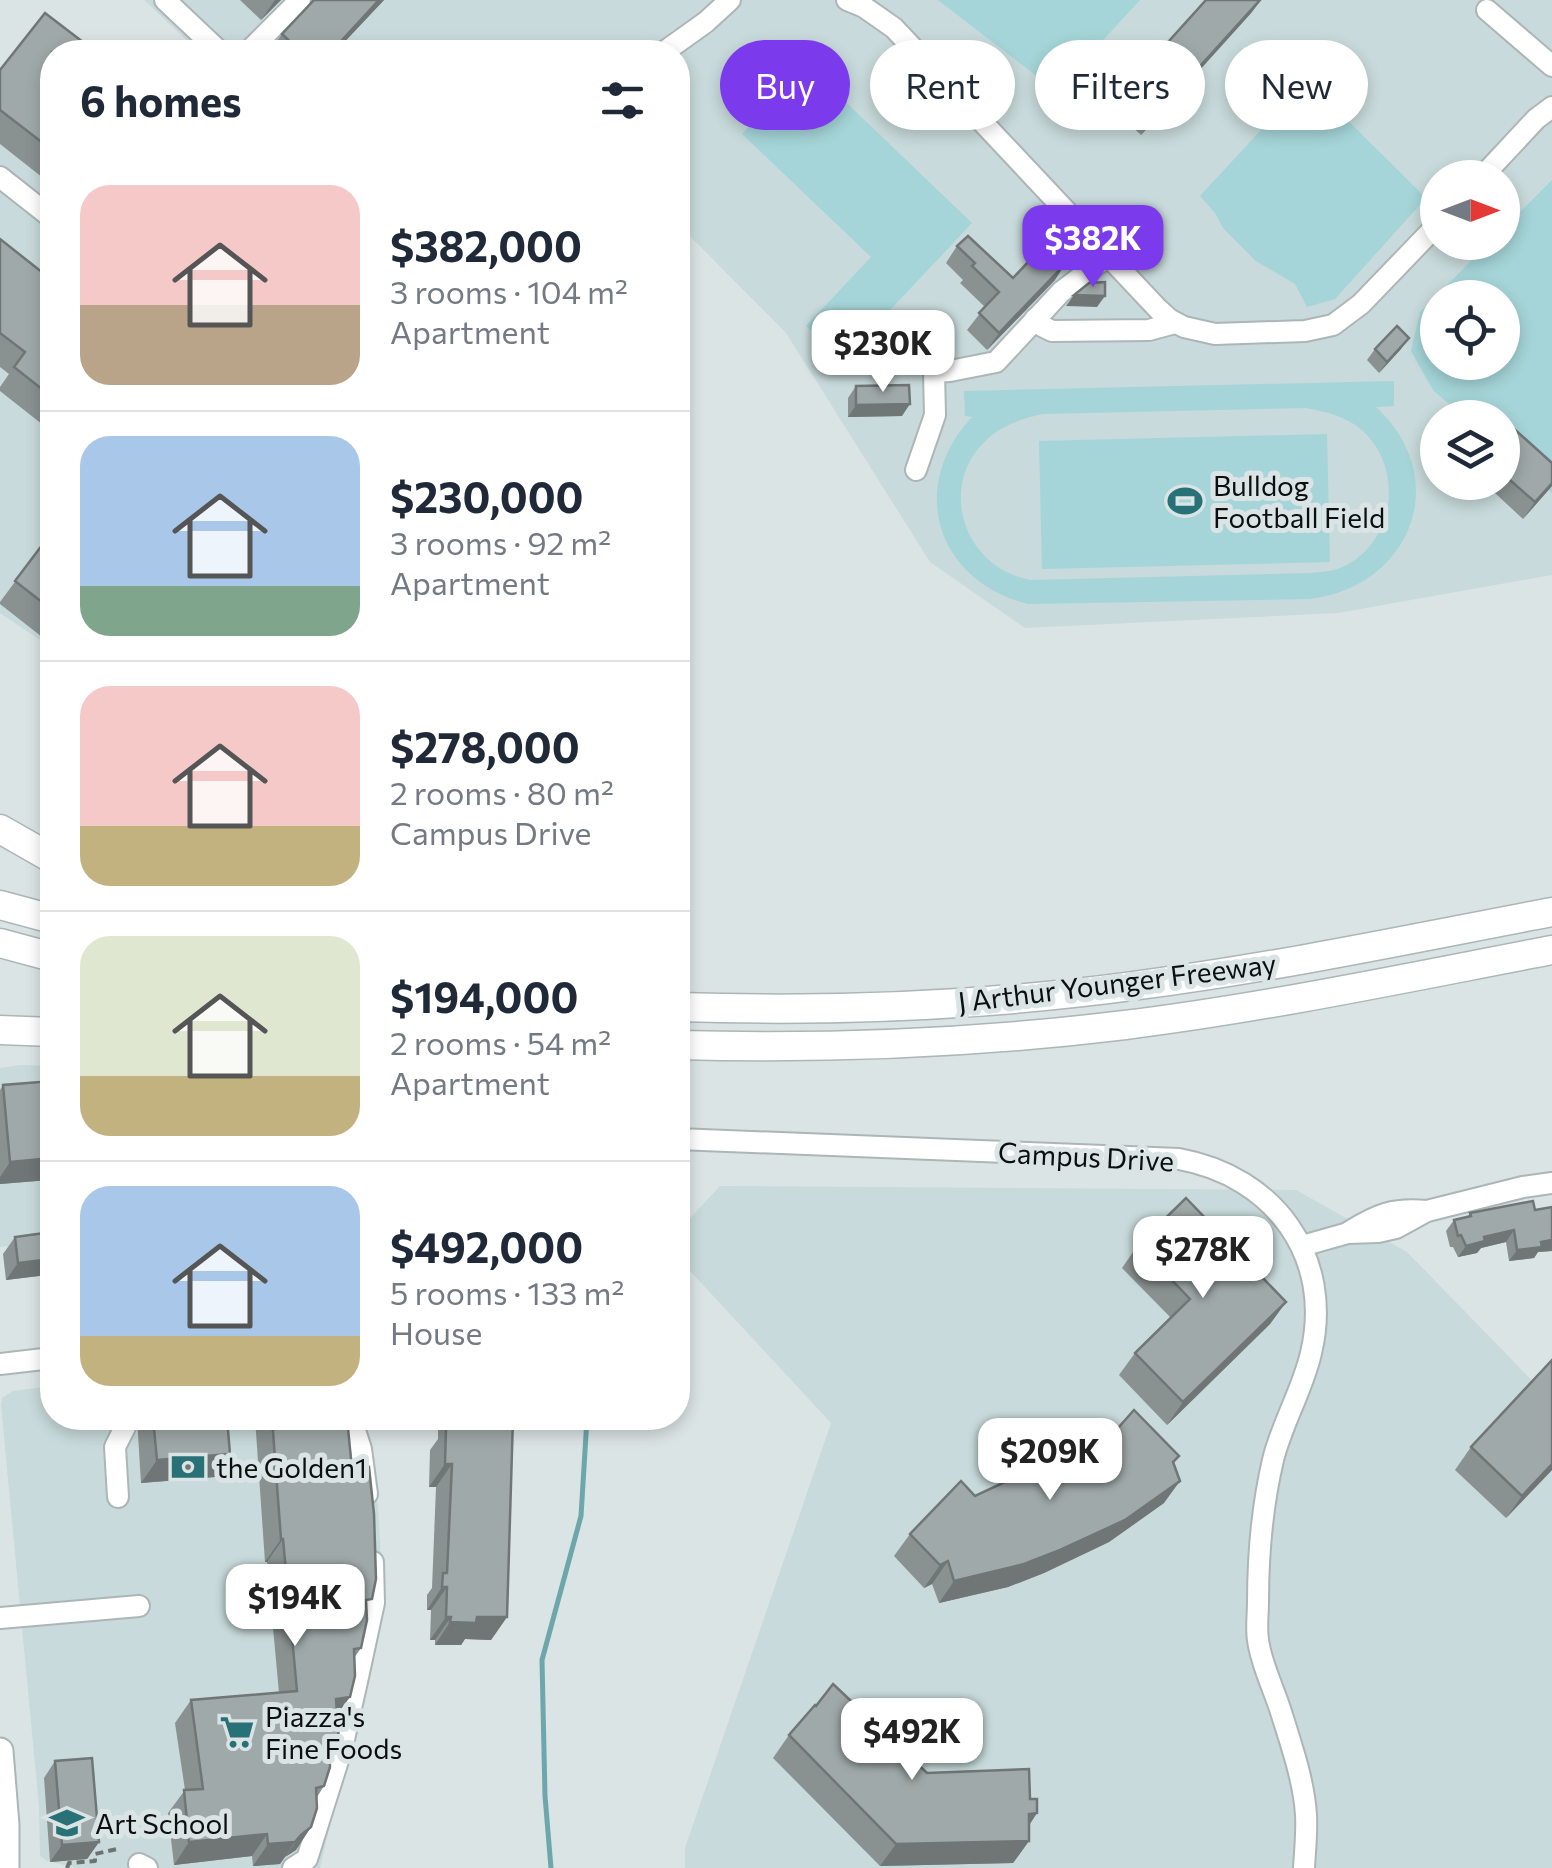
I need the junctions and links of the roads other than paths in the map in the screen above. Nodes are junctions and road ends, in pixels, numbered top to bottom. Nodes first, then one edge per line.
1 (164, 0) edge
2 (300, 0) edge
3 (730, 0) edge
4 (847, 0) edge
5 (1487, 10) dead end
6 (207, 40) edge
7 (260, 40) edge
8 (681, 40) edge
9 (1552, 66) edge
10 (1552, 107) edge
11 (1498, 160) edge
12 (0, 177) edge
13 (40, 209) edge
14 (1420, 243) edge
15 (1108, 256) junction
16 (1036, 319) junction
17 (1175, 323) junction
18 (916, 470) dead end
19 (0, 829) edge
20 (0, 840) edge
21 (40, 851) edge
22 (40, 854) edge
23 (0, 904) edge
24 (1552, 912) edge
25 (40, 916) edge
26 (0, 943) edge
27 (1552, 950) edge
28 (40, 954) edge
29 (0, 958) edge
30 (40, 965) edge
31 (690, 1008) edge
32 (0, 1030) edge
33 (40, 1032) edge
34 (690, 1048) edge
35 (690, 1139) edge
36 (1552, 1183) edge
37 (1302, 1246) junction
38 (40, 1359) edge
39 (0, 1364) edge
40 (124, 1430) edge
41 (355, 1430) edge
42 (118, 1497) dead end
43 (139, 1606) dead end
44 (0, 1618) edge
45 (0, 1751) edge
46 (6, 1868) edge
47 (293, 1868) edge
48 (1304, 1868) edge

1 - 6 street
2 - 7 street
3 - 8 street
4 - 15 street
5 - 9 street
10 - 11 street
12 - 13 street
14 - 17 street
15 - 16 street
15 - 17 street
16 - 17 street
16 - 18 street
19 - 21 highway
20 - 22 highway
23 - 25 highway
24 - 31 highway, J Arthur Younger Freeway
26 - 28 highway
27 - 34 highway, J Arthur Younger Freeway
29 - 30 highway
32 - 33 highway
35 - 37 street, Campus Drive
36 - 37 street
37 - 48 street, Campus Drive
38 - 39 street
40 - 42 street
41 - 47 street
43 - 44 street
45 - 46 main road

